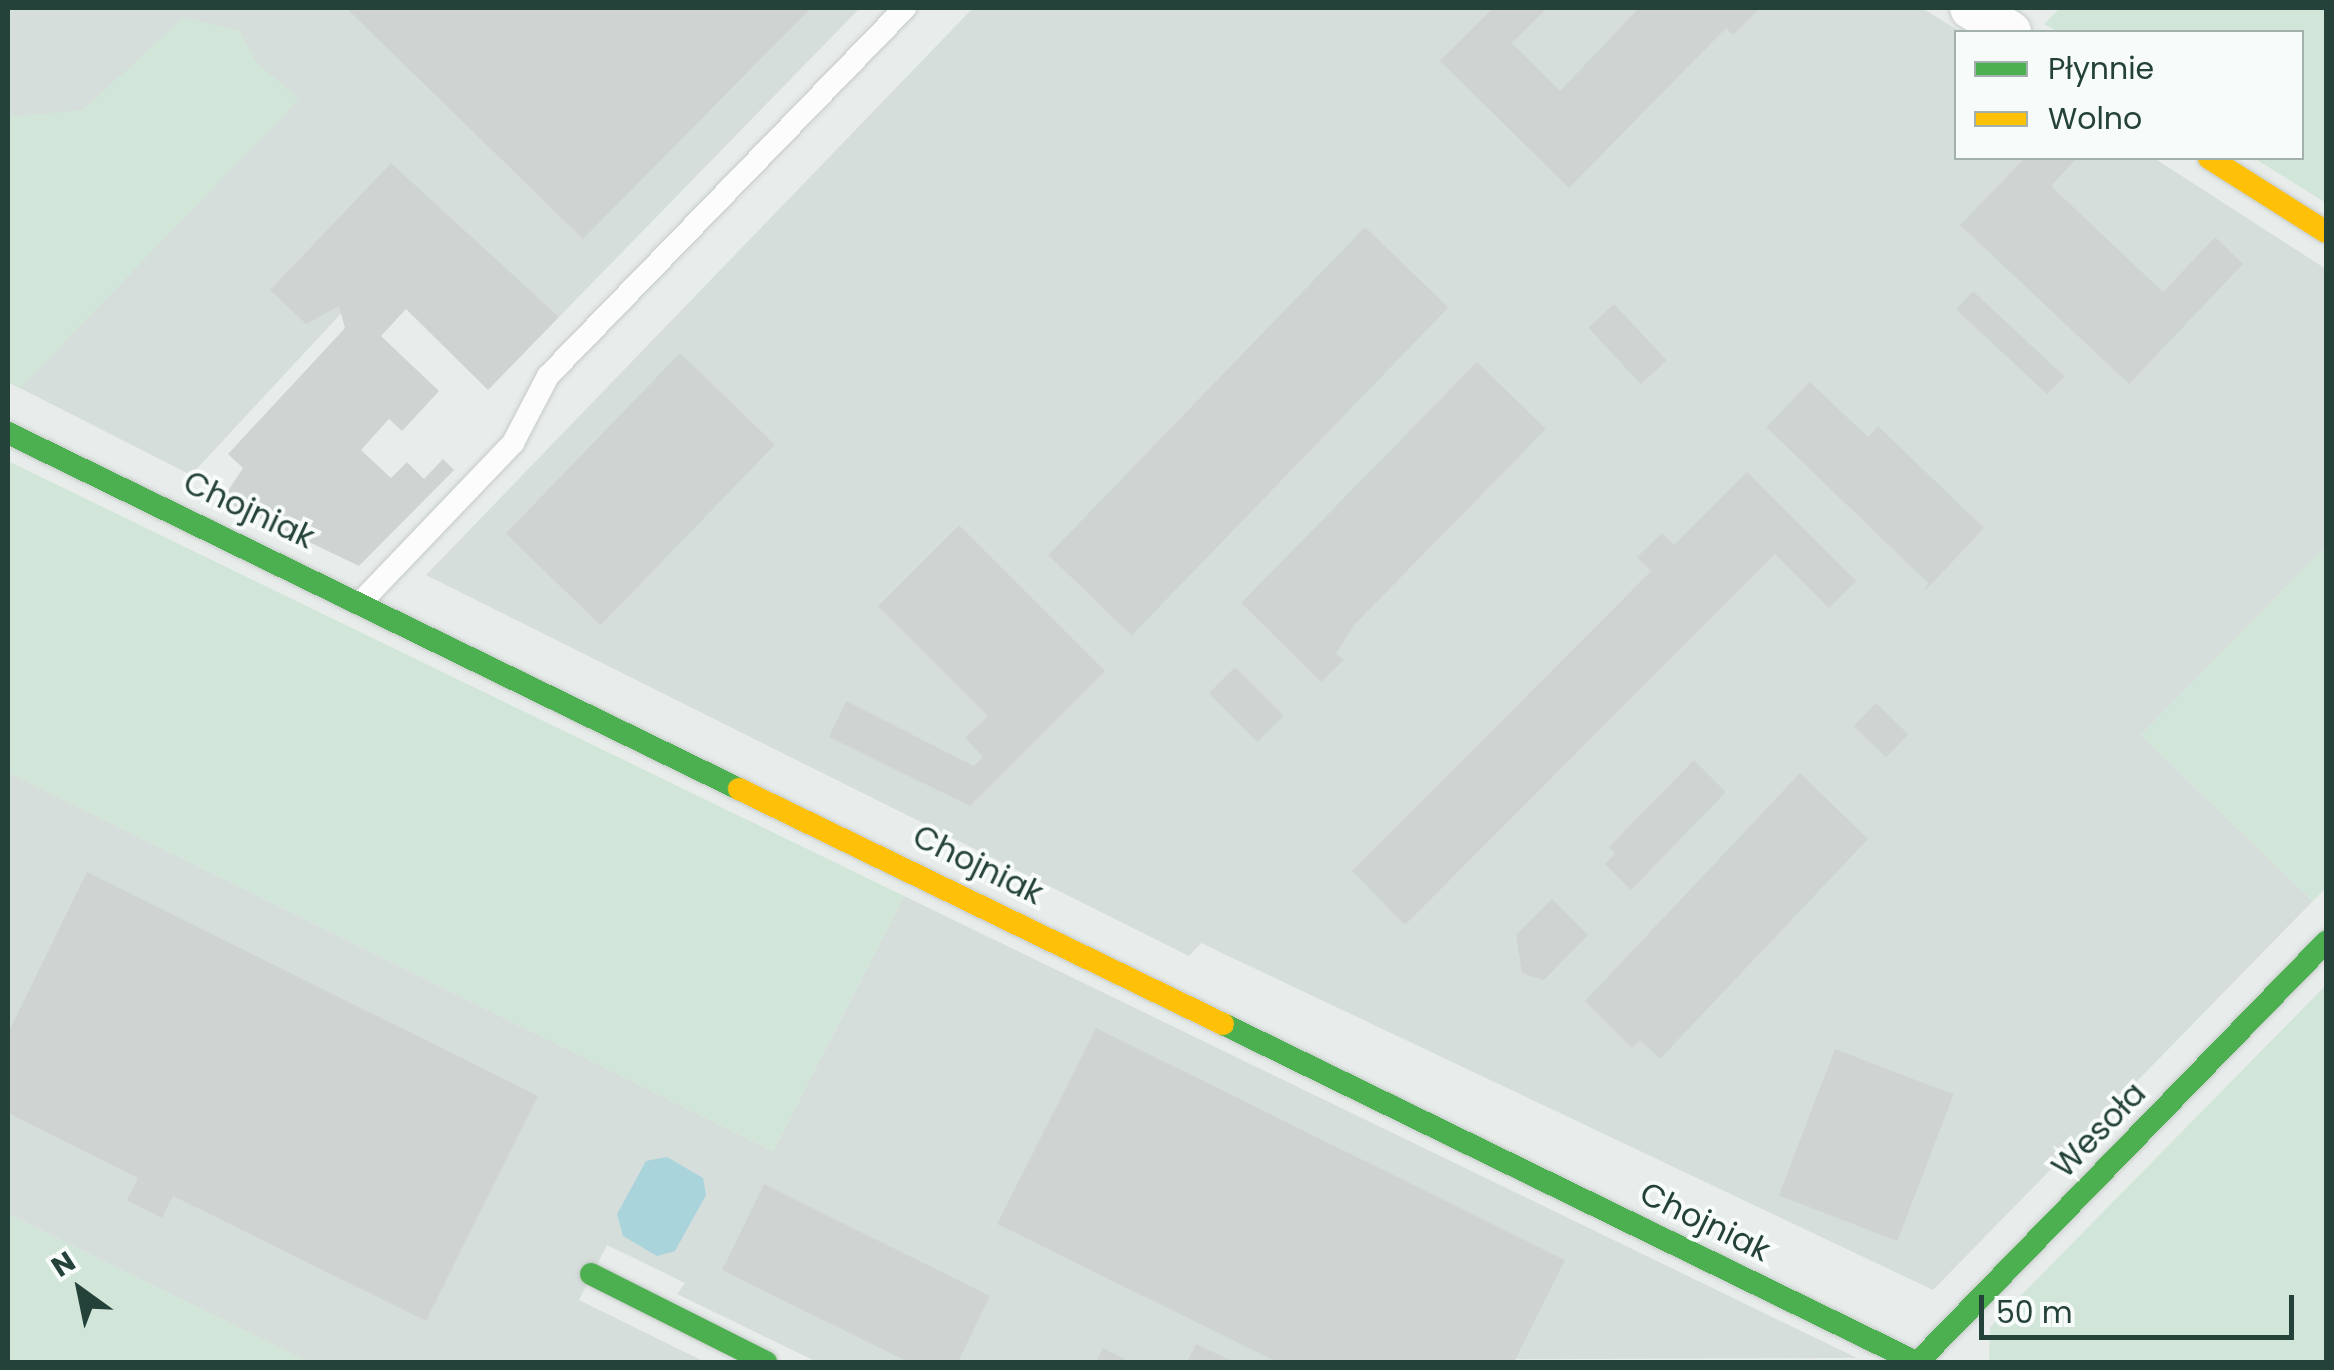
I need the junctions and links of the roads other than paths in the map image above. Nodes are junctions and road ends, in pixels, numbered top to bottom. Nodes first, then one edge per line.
1 (905, 8) edge
2 (1970, 8) edge
3 (2007, 30) edge
4 (2211, 160) edge
5 (2326, 232) edge
6 (8, 433) edge
7 (364, 599) junction
8 (2326, 942) edge
9 (592, 1274) dead end
10 (766, 1362) edge
11 (1917, 1362) edge

1 - 7 lane
2 - 3 street
4 - 5 street
6 - 7 street, Chojniak
7 - 11 street, Chojniak
8 - 11 street, Wesoła
9 - 10 street

